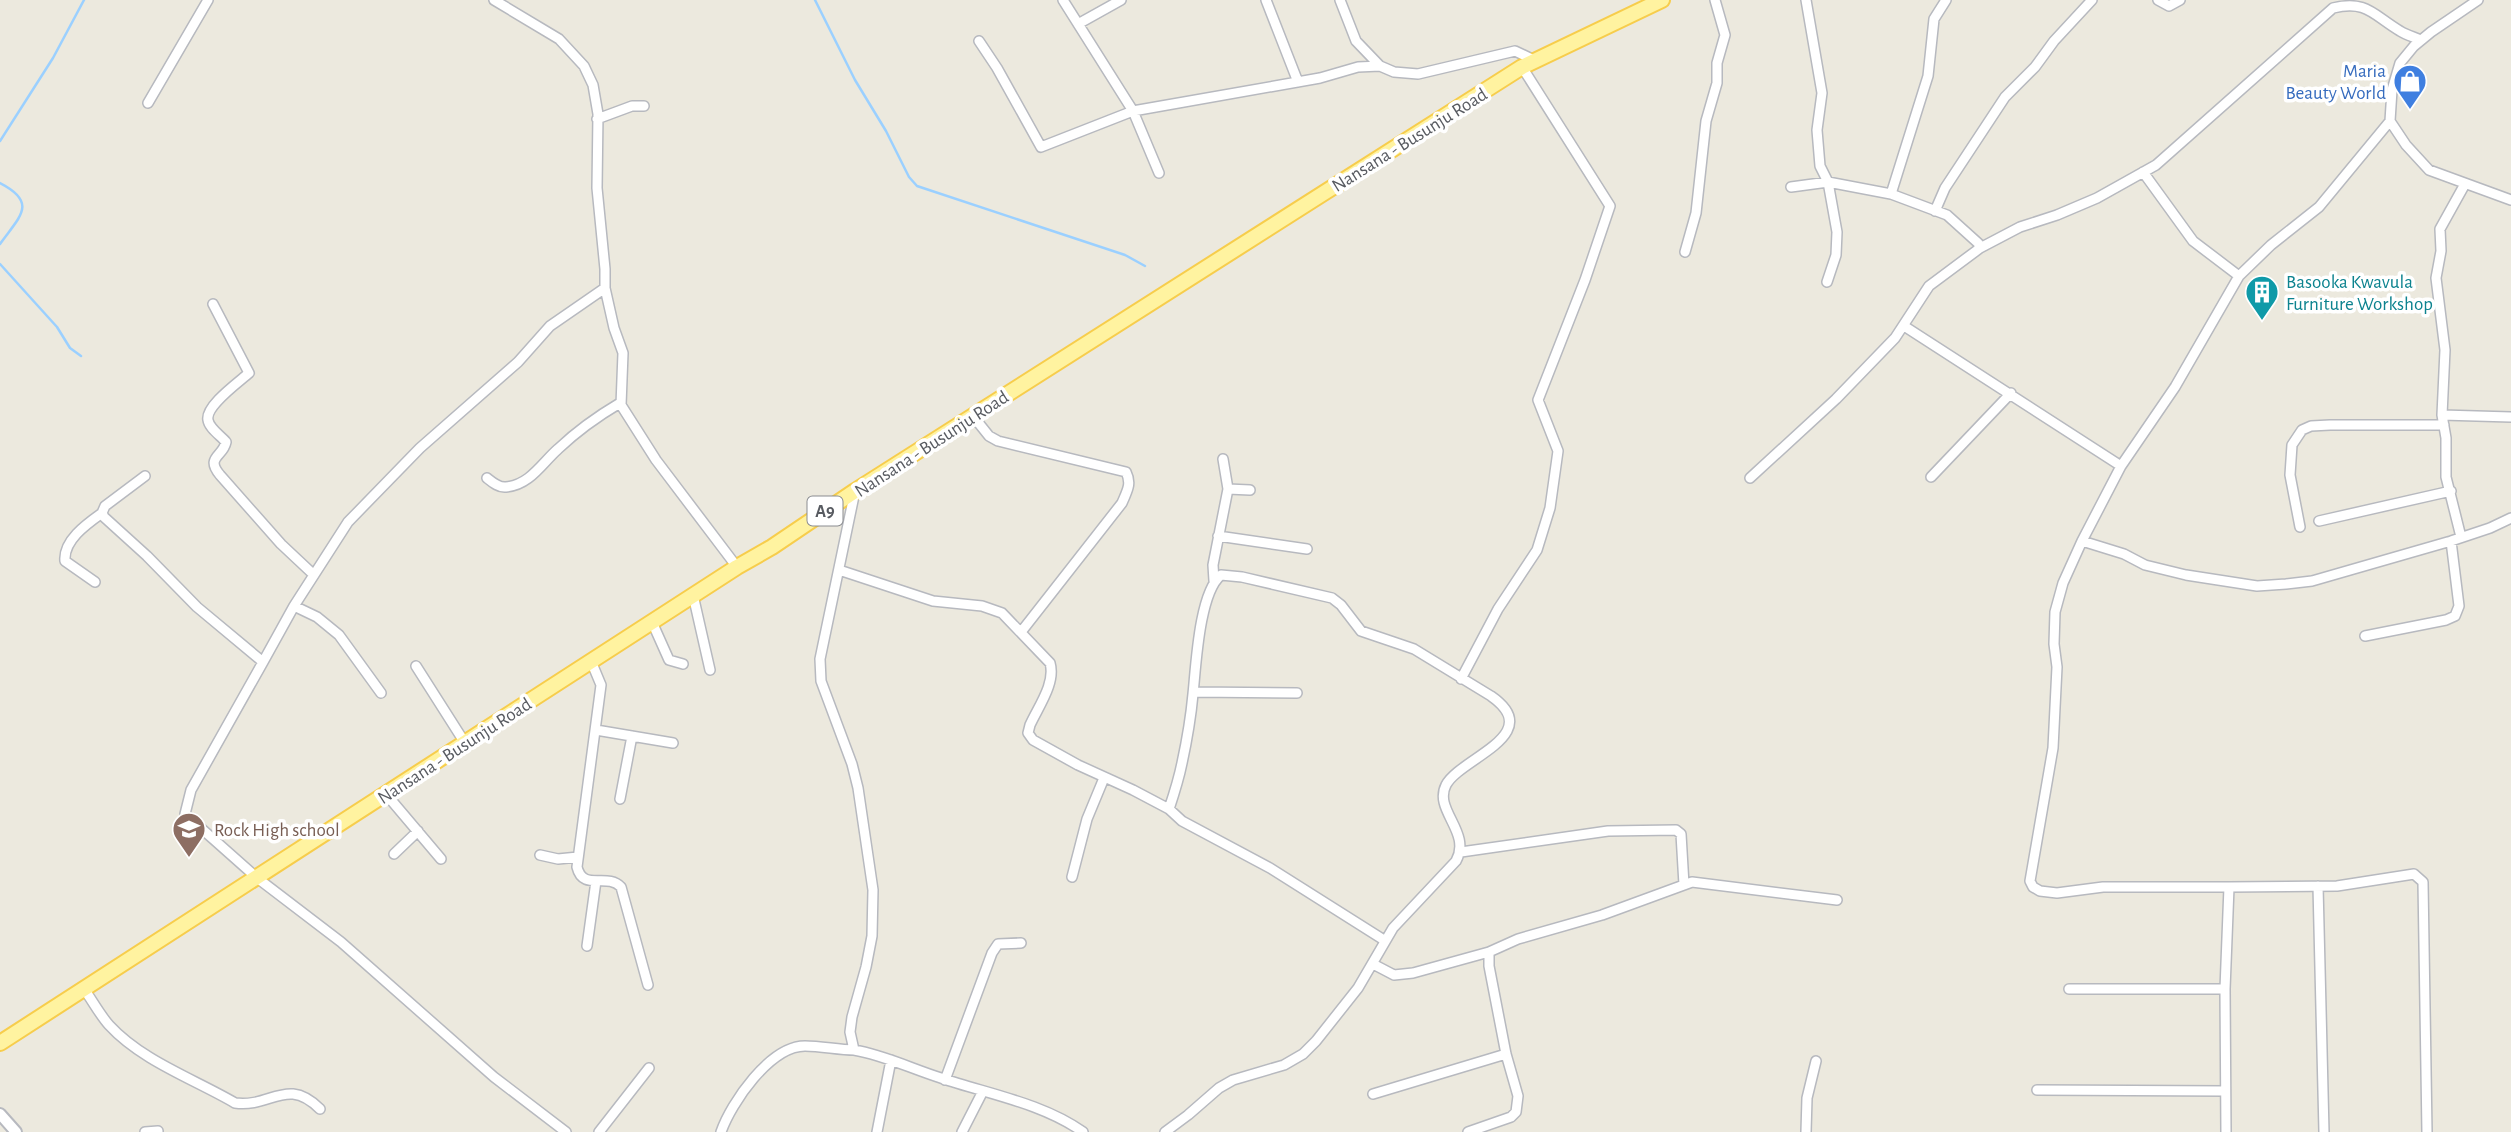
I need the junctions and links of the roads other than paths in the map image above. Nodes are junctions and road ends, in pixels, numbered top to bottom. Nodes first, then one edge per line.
1 (208, 0) edge
2 (494, 0) edge
3 (1063, 0) edge
4 (1121, 0) edge
5 (1266, 0) edge
6 (1340, 0) edge
7 (1662, 0) edge
8 (1715, 0) edge
9 (1806, 0) edge
10 (1946, 0) edge
11 (2092, 0) edge
12 (2158, 0) edge
13 (2180, 0) edge
14 (2478, 0) edge
15 (1079, 24) junction
16 (2421, 40) junction
17 (979, 41) dead end
18 (1528, 64) junction
19 (1380, 66) junction
20 (1298, 82) junction
21 (148, 103) dead end
22 (644, 106) dead end
23 (1132, 111) junction
24 (597, 119) junction
25 (2390, 121) junction
26 (2143, 172) junction
27 (1159, 173) dead end
28 (1828, 182) junction
29 (2465, 184) junction
30 (1791, 187) dead end
31 (1891, 194) junction
32 (2511, 200) edge
33 (1935, 211) junction
34 (1980, 248) junction
35 (1685, 252) dead end
36 (2239, 276) junction
37 (1827, 282) dead end
38 (605, 288) junction
39 (213, 303) dead end
40 (1904, 326) junction
41 (2011, 393) junction
42 (620, 403) junction
43 (974, 416) junction
44 (2511, 417) edge
45 (2443, 420) junction
46 (1223, 459) dead end
47 (2121, 466) junction
48 (145, 476) dead end
49 (1931, 477) dead end
50 (486, 478) dead end
51 (1750, 478) dead end
52 (1228, 489) junction
53 (1250, 490) dead end
54 (855, 491) junction
55 (2451, 491) junction
56 (103, 513) junction
57 (2511, 518) edge
58 (2319, 521) dead end
59 (2300, 527) dead end
60 (1219, 536) junction
61 (2461, 537) junction
62 (2082, 541) junction
63 (2451, 541) junction
64 (1307, 549) dead end
65 (737, 567) junction
66 (839, 570) junction
67 (314, 575) junction
68 (1214, 581) junction
69 (95, 582) dead end
70 (693, 595) junction
71 (294, 606) junction
72 (652, 622) junction
73 (1021, 632) junction
74 (2365, 636) dead end
75 (591, 661) junction
76 (262, 662) junction
77 (682, 664) dead end
78 (416, 666) dead end
79 (710, 670) dead end
80 (1461, 679) junction
81 (1194, 692) junction
82 (381, 693) dead end
83 (1297, 693) dead end
84 (596, 730) junction
85 (632, 736) junction
86 (465, 743) junction
87 (673, 743) dead end
88 (1104, 778) junction
89 (386, 794) junction
90 (620, 799) dead end
91 (1169, 810) junction
92 (418, 831) junction
93 (1461, 852) junction
94 (394, 853) dead end
95 (540, 855) dead end
96 (578, 857) junction
97 (441, 859) dead end
98 (257, 877) junction
99 (1072, 877) dead end
100 (596, 881) junction
101 (1684, 885) junction
102 (2318, 886) junction
103 (2229, 887) junction
104 (1837, 900) dead end
105 (1384, 940) junction
106 (1021, 943) dead end
107 (587, 946) dead end
108 (1489, 952) junction
109 (1373, 964) junction
110 (648, 985) dead end
111 (85, 989) junction
112 (2069, 989) dead end
113 (2225, 989) junction
114 (0, 1043) edge
115 (854, 1050) junction
116 (1506, 1054) junction
117 (891, 1060) junction
118 (1816, 1061) dead end
119 (649, 1069) dead end
120 (945, 1080) junction
121 (2037, 1090) dead end
122 (983, 1091) junction
123 (2225, 1091) junction
124 (1373, 1094) dead end
125 (320, 1109) dead end
126 (0, 1114) edge
127 (158, 1131) edge
128 (16, 1132) edge
129 (145, 1132) edge
130 (566, 1132) edge
131 (599, 1132) edge
132 (721, 1132) edge
133 (877, 1132) edge
134 (962, 1132) edge
135 (1083, 1132) edge
136 (1165, 1132) edge
137 (1468, 1132) edge
138 (1806, 1132) edge
139 (2227, 1132) edge
140 (2325, 1132) edge
141 (2427, 1132) edge

1 - 21 street
2 - 24 street
3 - 15 street
4 - 15 street
5 - 20 street
6 - 19 street
7 - 18 main road, Nansana - Busunju Road / A9
8 - 35 street
9 - 28 street
10 - 31 street
11 - 33 street
12 - 13 street
14 - 16 street
15 - 23 street
16 - 25 street
16 - 26 street
17 - 23 street
18 - 19 street
18 - 43 main road, Nansana - Busunju Road / A9
18 - 80 street
19 - 20 street
20 - 23 street
22 - 24 street
23 - 27 street
24 - 38 street
25 - 29 street
25 - 36 street
26 - 34 street
26 - 36 street
28 - 30 street
28 - 31 street
28 - 37 street
29 - 32 street
29 - 45 street
31 - 33 street
33 - 34 street
34 - 40 street
36 - 47 street
38 - 42 street
38 - 67 street
39 - 67 street
40 - 41 street
40 - 51 street
41 - 47 street
41 - 49 street
42 - 50 street
42 - 65 street
43 - 54 main road, Nansana - Busunju Road / A9
43 - 73 street
44 - 45 street
45 - 55 street
45 - 59 street
46 - 52 street
47 - 62 street
48 - 56 street
52 - 53 street
52 - 60 street
54 - 65 main road, Nansana - Busunju Road / A9
54 - 66 street
55 - 58 street
55 - 61 street
56 - 69 street
56 - 76 street
57 - 61 street
60 - 64 street
60 - 68 street
61 - 63 street
62 - 63 street
62 - 103 street
63 - 74 street
65 - 70 main road, Nansana - Busunju Road / A9
66 - 73 street
66 - 115 street
67 - 71 street
68 - 80 street
68 - 81 street
70 - 72 main road, Nansana - Busunju Road / A9
70 - 79 street
71 - 76 street
71 - 82 street
72 - 75 main road, Nansana - Busunju Road / A9
72 - 77 street
73 - 88 street
75 - 84 street
75 - 86 main road, Nansana - Busunju Road / A9
76 - 98 street
78 - 86 street
80 - 93 street
81 - 83 street
81 - 91 street
84 - 85 street
84 - 96 street
85 - 87 street
85 - 90 street
86 - 89 main road, Nansana - Busunju Road / A9
88 - 91 street
88 - 99 street
89 - 92 street
89 - 98 main road, Nansana - Busunju Road / A9
91 - 105 street
92 - 94 street
92 - 97 street
93 - 101 street
93 - 105 street
95 - 96 street
96 - 100 street
98 - 111 main road, Nansana - Busunju Road / A9
98 - 130 street
100 - 107 street
100 - 110 street
101 - 104 street
101 - 108 street
102 - 103 street
102 - 140 street
102 - 141 street
103 - 113 street
105 - 109 street
106 - 120 street
108 - 109 street
108 - 116 street
109 - 136 street
111 - 114 main road, Nansana - Busunju Road / A9
111 - 125 street
112 - 113 street
113 - 123 street
115 - 117 street
115 - 132 street
116 - 124 street
116 - 137 street
117 - 120 street
117 - 133 street
118 - 138 street
119 - 131 street
120 - 122 street
121 - 123 street
122 - 134 street
122 - 135 street
123 - 139 street
126 - 128 street
127 - 129 street

